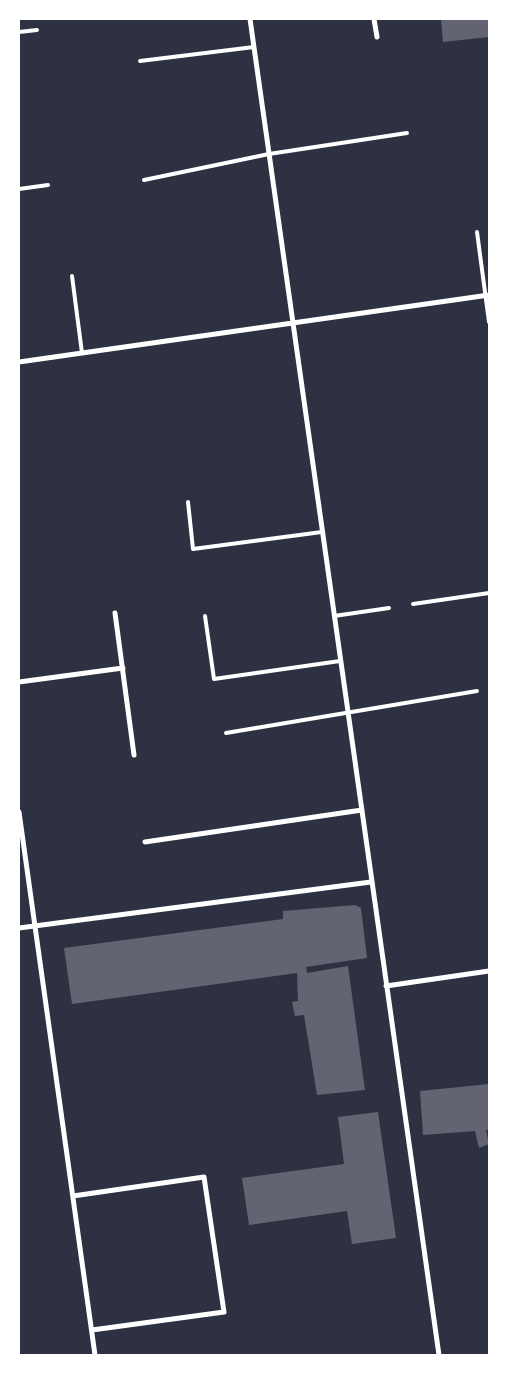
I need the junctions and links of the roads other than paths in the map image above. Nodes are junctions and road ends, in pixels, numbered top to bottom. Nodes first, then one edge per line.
1 (250, 19) edge
2 (374, 19) edge
3 (36, 30) dead end
4 (19, 32) edge
5 (376, 37) dead end
6 (254, 47) junction
7 (140, 61) dead end
8 (407, 133) dead end
9 (269, 154) junction
10 (144, 180) dead end
11 (48, 185) dead end
12 (19, 189) edge
13 (477, 232) dead end
14 (72, 276) dead end
15 (488, 295) edge
16 (489, 322) edge
17 (293, 323) junction
18 (82, 353) junction
19 (19, 362) edge
20 (188, 502) dead end
21 (322, 532) junction
22 (489, 593) edge
23 (413, 604) dead end
24 (389, 608) dead end
25 (115, 613) dead end
26 (205, 616) dead end
27 (334, 616) junction
28 (340, 661) junction
29 (123, 668) junction
30 (19, 682) edge
31 (477, 691) dead end
32 (348, 714) junction
33 (226, 733) dead end
34 (134, 754) dead end
35 (362, 810) junction
36 (19, 812) edge
37 (145, 842) dead end
38 (372, 882) junction
39 (35, 926) junction
40 (19, 928) edge
41 (489, 971) edge
42 (386, 986) junction
43 (73, 1196) junction
44 (92, 1330) junction
45 (95, 1355) edge
46 (439, 1355) edge

1 - 6 street
2 - 5 street
3 - 4 lane
6 - 7 lane
6 - 9 street
8 - 9 lane
9 - 10 lane
9 - 17 street
11 - 12 lane
13 - 15 lane
14 - 18 lane
15 - 16 lane
15 - 17 street
17 - 18 street
17 - 21 street
18 - 19 street
20 - 21 lane
21 - 27 street
22 - 23 lane
24 - 27 lane
25 - 29 street
26 - 28 lane
27 - 28 street
28 - 32 street
29 - 30 street
29 - 34 street
31 - 32 lane
32 - 33 lane
32 - 35 street
35 - 37 street
35 - 38 street
36 - 39 street
38 - 39 street
38 - 42 street
39 - 40 street
39 - 43 street
41 - 42 street
42 - 46 street
43 - 44 street
43 - 44 street
44 - 45 street

